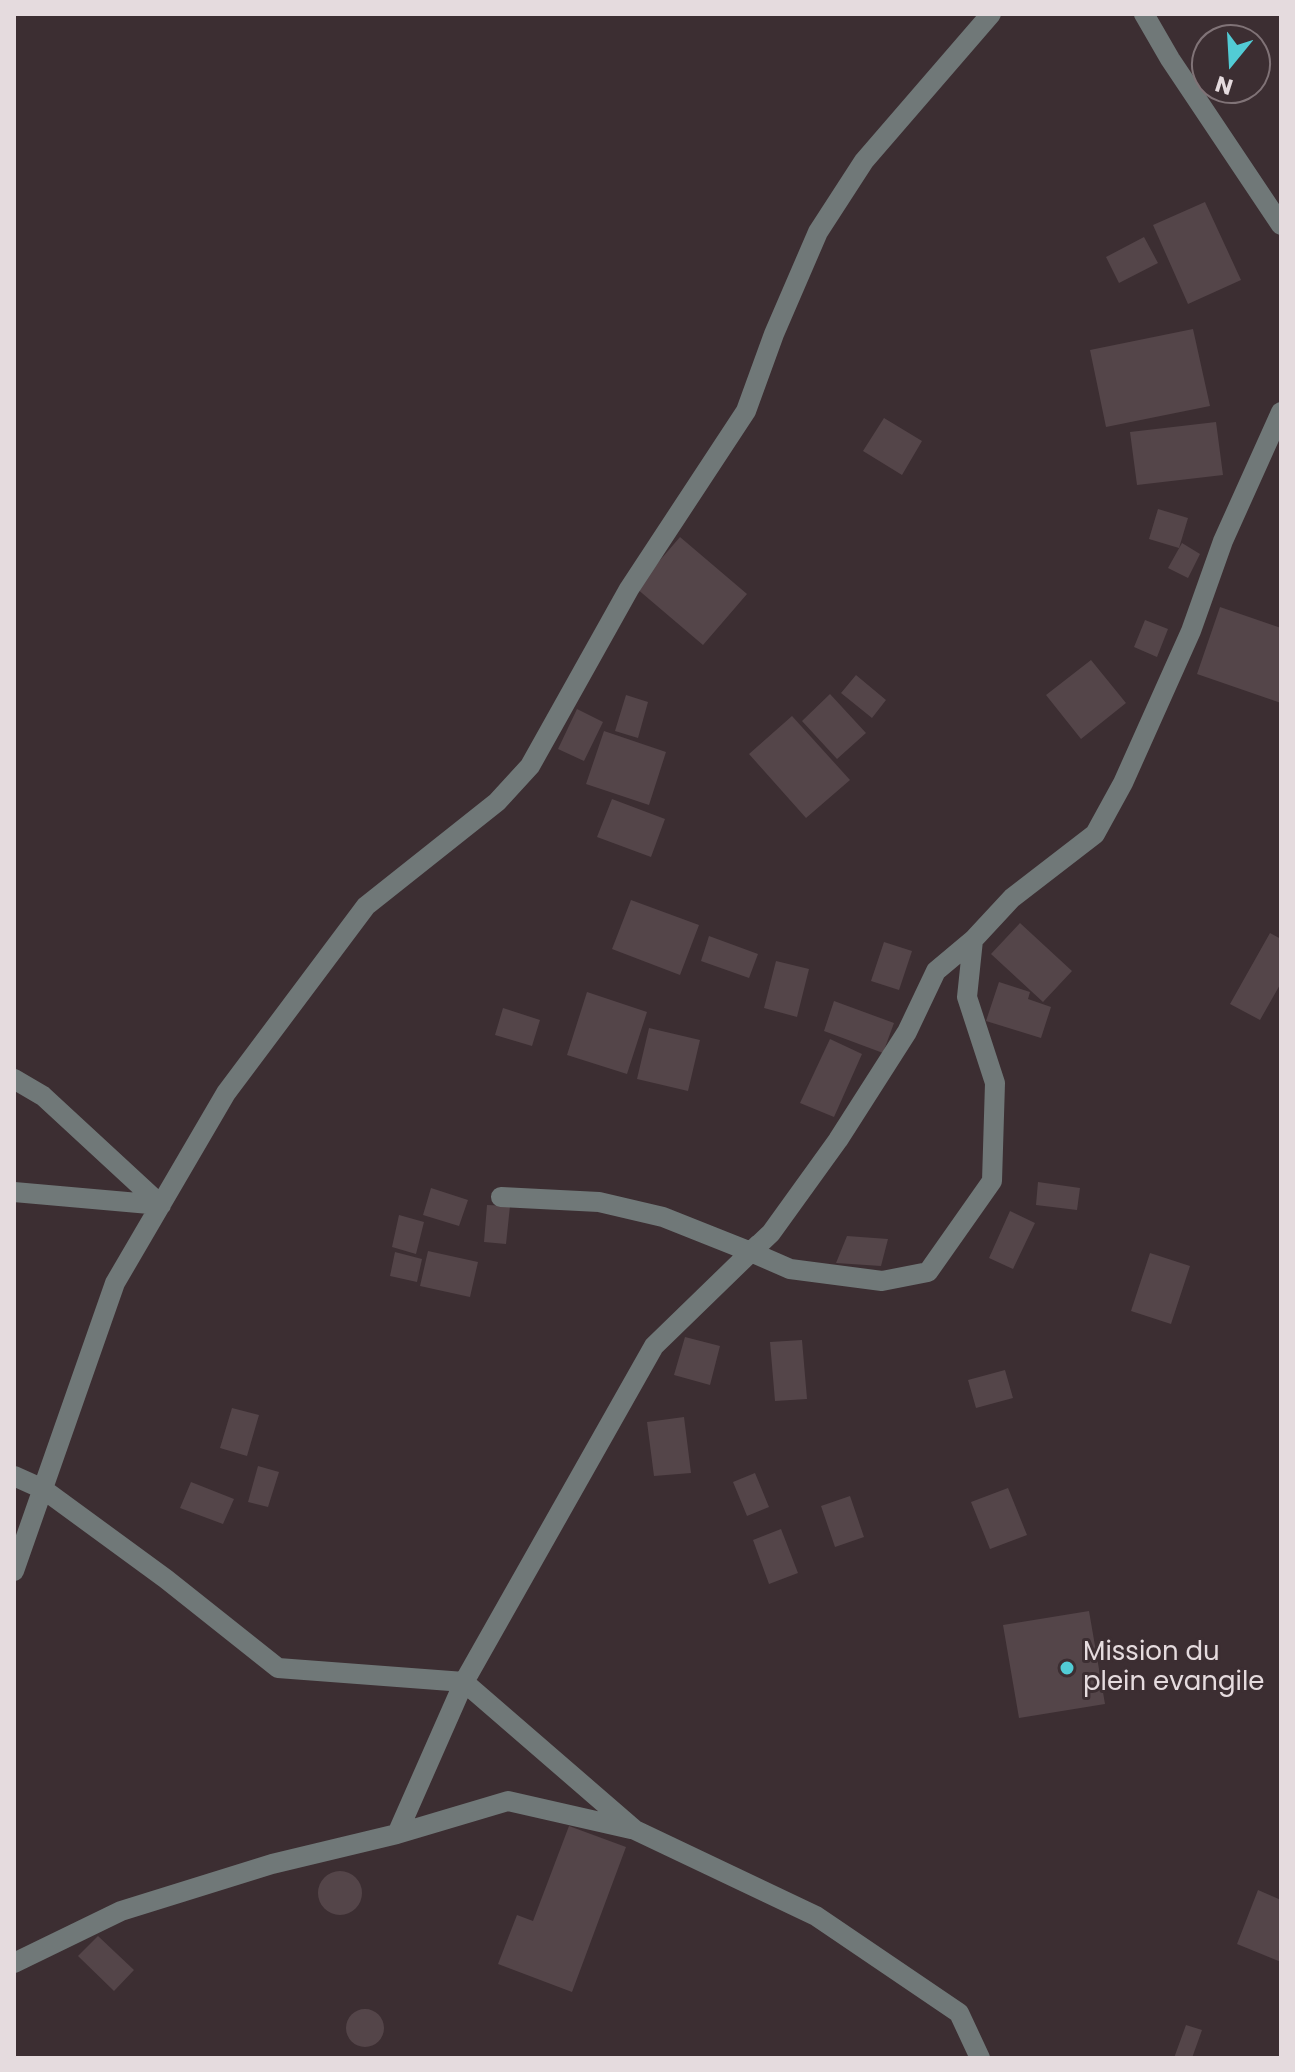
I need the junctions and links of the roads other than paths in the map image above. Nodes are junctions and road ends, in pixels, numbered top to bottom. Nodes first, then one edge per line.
1 (991, 14) edge
2 (1144, 14) edge
3 (1281, 225) edge
4 (1281, 412) edge
5 (973, 940) junction
6 (14, 1079) edge
7 (14, 1192) edge
8 (501, 1197) dead end
9 (161, 1205) junction
10 (771, 1233) junction
11 (751, 1252) junction
12 (14, 1476) edge
13 (43, 1489) junction
14 (14, 1571) edge
15 (464, 1682) junction
16 (635, 1830) junction
17 (397, 1834) junction
18 (14, 1963) edge
19 (980, 2058) edge

1 - 9 street
2 - 3 street
4 - 5 street
5 - 10 street
5 - 11 street
6 - 9 street
7 - 9 street
8 - 11 street
9 - 13 street
10 - 11 street
10 - 15 street
12 - 13 street
13 - 14 street
13 - 15 street
15 - 16 street
15 - 17 street
16 - 17 street
16 - 19 street
17 - 18 street

